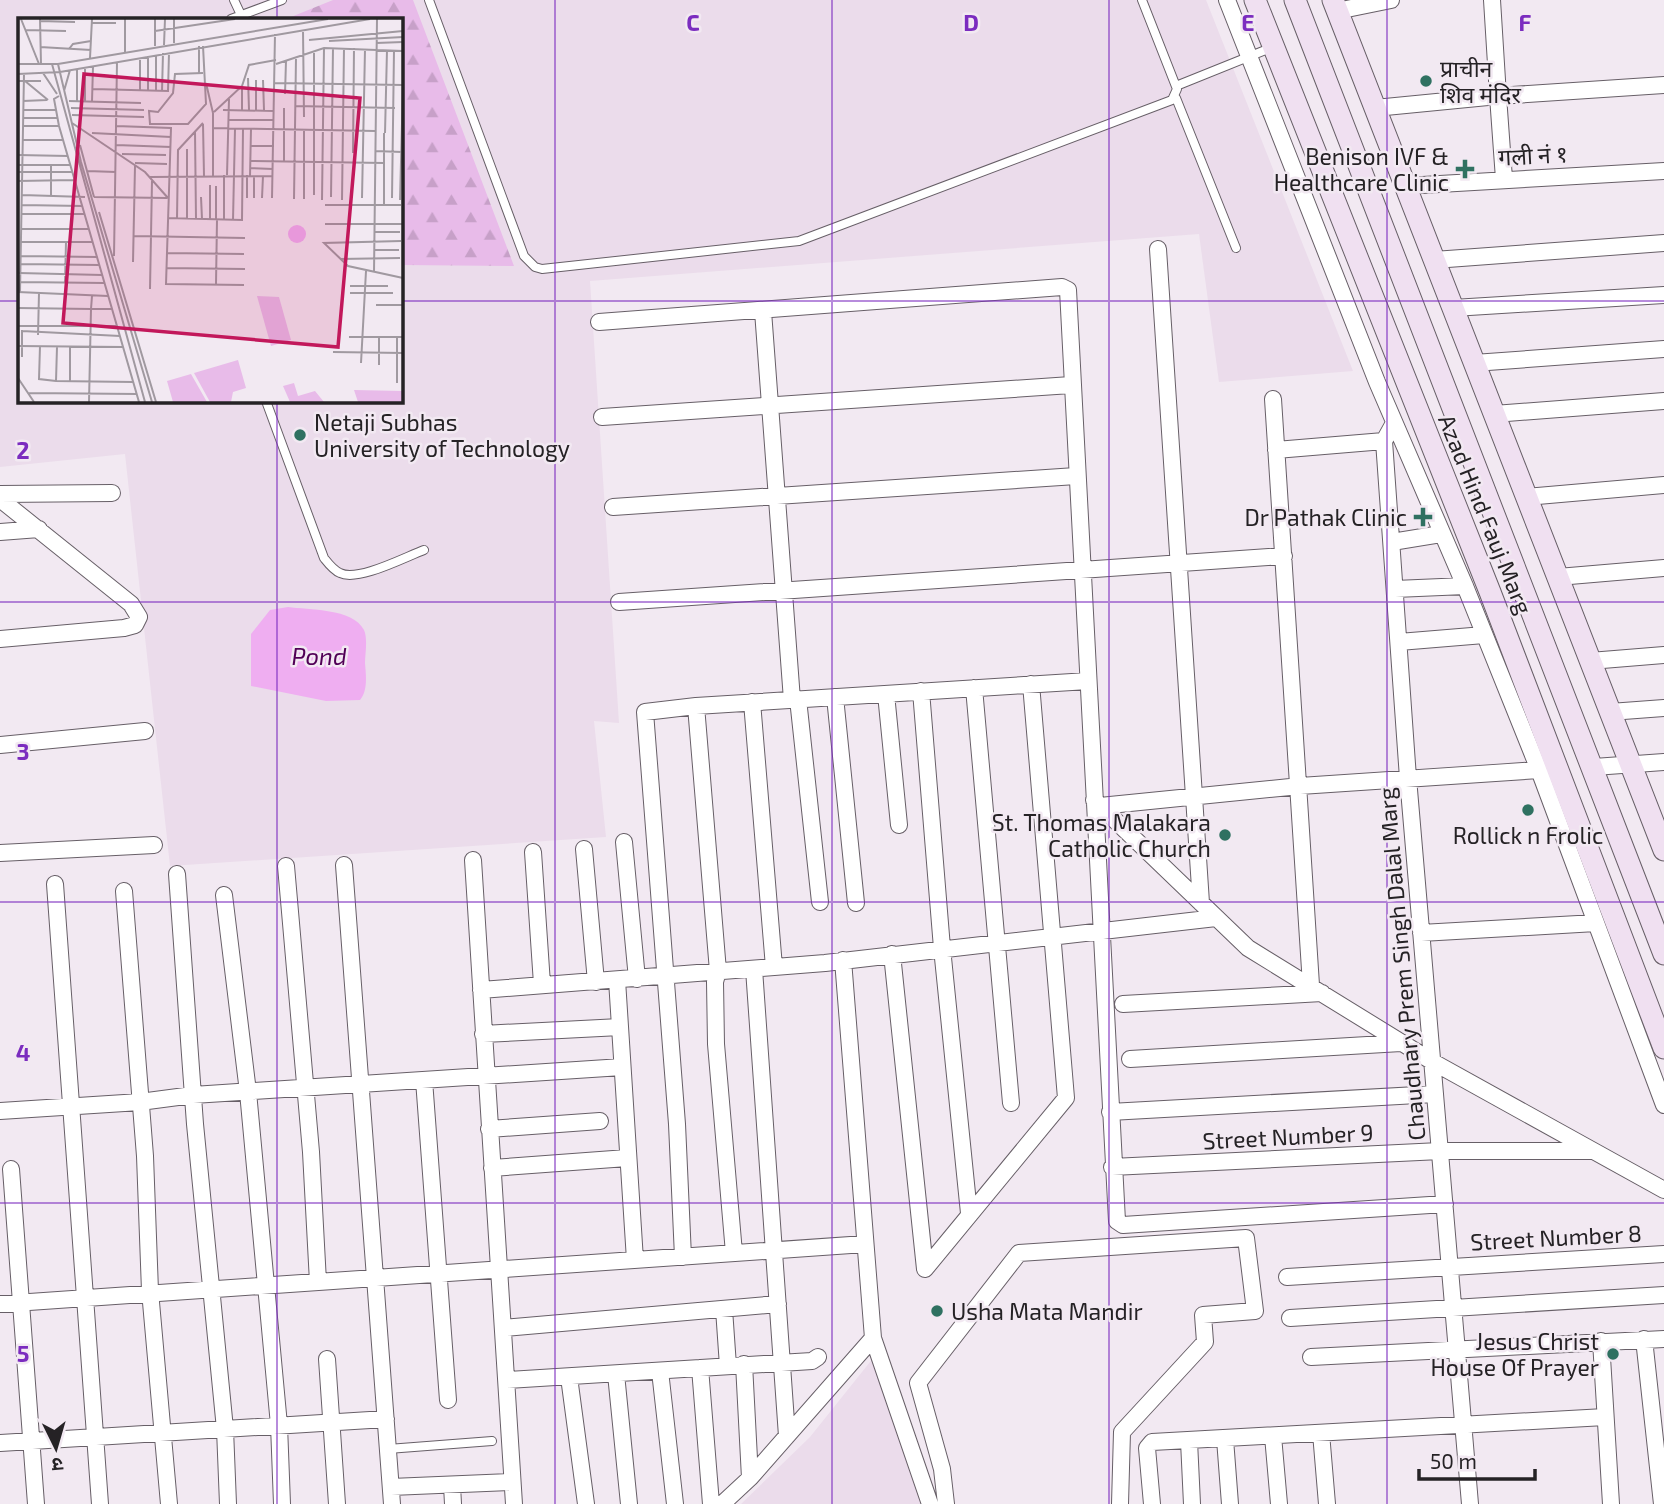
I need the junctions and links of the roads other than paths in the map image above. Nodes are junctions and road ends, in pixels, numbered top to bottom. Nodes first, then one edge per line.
1 (234, 0) edge
2 (282, 0) edge
3 (429, 0) edge
4 (1142, 0) edge
5 (1227, 0) edge
6 (1255, 0) edge
7 (1295, 0) edge
8 (1391, 0) edge
9 (1492, 0) edge
10 (1335, 6) edge
11 (241, 15) junction
12 (233, 18) edge
13 (1273, 47) junction
14 (1249, 58) junction
15 (1664, 85) edge
16 (1176, 86) junction
17 (1498, 96) junction
18 (1176, 98) junction
19 (1375, 108) junction
20 (1664, 171) edge
21 (1504, 179) junction
22 (1405, 186) junction
23 (1664, 243) edge
24 (1236, 248) dead end
25 (1158, 249) dead end
26 (1434, 260) junction
27 (1664, 295) edge
28 (1453, 308) junction
29 (763, 311) junction
30 (599, 322) dead end
31 (1664, 349) edge
32 (1474, 363) junction
33 (1071, 385) junction
34 (1273, 399) dead end
35 (1664, 401) edge
36 (266, 402) edge
37 (769, 405) junction
38 (1494, 414) junction
39 (602, 417) dead end
40 (1394, 423) junction
41 (1384, 441) junction
42 (1276, 450) junction
43 (1076, 476) junction
44 (1664, 485) edge
45 (112, 493) dead end
46 (774, 496) junction
47 (0, 497) edge
48 (1526, 497) junction
49 (613, 507) dead end
50 (39, 528) junction
51 (0, 532) edge
52 (1441, 534) junction
53 (1392, 542) junction
54 (424, 550) dead end
55 (1284, 556) junction
56 (1177, 565) junction
57 (1664, 568) edge
58 (1083, 572) junction
59 (1558, 577) junction
60 (1465, 586) junction
61 (1395, 589) junction
62 (784, 592) junction
63 (619, 602) dead end
64 (1485, 635) junction
65 (0, 639) edge
66 (1398, 642) junction
67 (1664, 655) edge
68 (1590, 661) junction
69 (1088, 681) junction
70 (1031, 684) junction
71 (974, 688) junction
72 (921, 691) junction
73 (886, 694) junction
74 (835, 697) junction
75 (795, 700) junction
76 (751, 702) junction
77 (696, 706) junction
78 (1664, 708) edge
79 (1611, 712) junction
80 (145, 731) dead end
81 (0, 745) edge
82 (1664, 762) edge
83 (1631, 764) junction
84 (1594, 767) junction
85 (1539, 770) junction
86 (1408, 778) junction
87 (1300, 786) junction
88 (1193, 796) junction
89 (1097, 803) junction
90 (899, 825) dead end
91 (624, 842) dead end
92 (154, 845) dead end
93 (584, 849) dead end
94 (1664, 850) edge
95 (533, 852) dead end
96 (0, 853) edge
97 (473, 860) dead end
98 (344, 865) dead end
99 (286, 866) dead end
100 (177, 874) dead end
101 (55, 884) dead end
102 (124, 891) dead end
103 (224, 895) dead end
104 (820, 902) dead end
105 (856, 903) dead end
106 (1201, 903) junction
107 (1216, 918) junction
108 (1596, 923) junction
109 (1101, 930) junction
110 (1421, 933) junction
111 (1051, 936) junction
112 (998, 942) junction
113 (942, 948) junction
114 (892, 954) junction
115 (1664, 954) edge
116 (843, 960) junction
117 (774, 967) junction
118 (754, 970) junction
119 (718, 971) junction
120 (665, 975) junction
121 (637, 979) junction
122 (617, 980) junction
123 (596, 982) junction
124 (542, 984) junction
125 (1316, 989) junction
126 (481, 990) junction
127 (1123, 1004) dead end
128 (620, 1027) junction
129 (482, 1034) junction
130 (1401, 1042) junction
131 (1664, 1048) edge
132 (1130, 1059) dead end
133 (1433, 1062) junction
134 (622, 1068) junction
135 (484, 1075) junction
136 (424, 1080) junction
137 (360, 1085) junction
138 (305, 1088) junction
139 (248, 1092) junction
140 (1435, 1094) junction
141 (193, 1095) junction
142 (140, 1102) junction
143 (1011, 1104) dead end
144 (1664, 1105) edge
145 (69, 1106) junction
146 (0, 1111) edge
147 (1110, 1112) junction
148 (600, 1121) dead end
149 (489, 1129) junction
150 (1440, 1151) junction
151 (1593, 1151) junction
152 (627, 1158) junction
153 (1112, 1167) junction
154 (492, 1168) junction
155 (11, 1169) dead end
156 (1664, 1190) edge
157 (1445, 1204) junction
158 (969, 1213) junction
159 (865, 1244) junction
160 (775, 1250) junction
161 (734, 1253) junction
162 (1664, 1254) edge
163 (683, 1257) junction
164 (635, 1260) junction
165 (1450, 1266) junction
166 (501, 1270) junction
167 (438, 1274) junction
168 (1287, 1277) dead end
169 (377, 1278) junction
170 (318, 1282) junction
171 (265, 1286) junction
172 (211, 1289) junction
173 (150, 1293) junction
174 (1664, 1295) edge
175 (84, 1300) junction
176 (20, 1303) junction
177 (0, 1304) edge
178 (779, 1304) junction
179 (1454, 1308) junction
180 (724, 1309) junction
181 (1290, 1318) dead end
182 (504, 1328) junction
183 (873, 1338) junction
184 (1643, 1339) junction
185 (1664, 1339) edge
186 (1601, 1341) junction
187 (1457, 1348) junction
188 (818, 1357) dead end
189 (1311, 1357) dead end
190 (327, 1359) dead end
191 (783, 1363) junction
192 (736, 1365) junction
193 (700, 1368) junction
194 (660, 1371) junction
195 (616, 1374) junction
196 (569, 1377) junction
197 (507, 1380) junction
198 (448, 1400) dead end
199 (1605, 1417) junction
200 (386, 1419) junction
201 (329, 1422) junction
202 (1464, 1424) junction
203 (279, 1425) junction
204 (225, 1429) junction
205 (1321, 1433) junction
206 (165, 1434) junction
207 (787, 1436) junction
208 (1273, 1436) junction
209 (95, 1439) junction
210 (1225, 1439) junction
211 (32, 1441) junction
212 (492, 1441) dead end
213 (1189, 1441) junction
214 (0, 1443) edge
215 (388, 1449) junction
216 (750, 1478) junction
217 (512, 1482) junction
218 (453, 1485) junction
219 (391, 1496) edge
220 (36, 1504) edge
221 (100, 1504) edge
222 (169, 1504) edge
223 (228, 1504) edge
224 (282, 1504) edge
225 (337, 1504) edge
226 (453, 1504) edge
227 (514, 1504) edge
228 (586, 1504) edge
229 (629, 1504) edge
230 (675, 1504) edge
231 (711, 1504) edge
232 (722, 1504) edge
233 (930, 1504) edge
234 (946, 1504) edge
235 (1120, 1504) edge
236 (1152, 1504) edge
237 (1192, 1504) edge
238 (1230, 1504) edge
239 (1279, 1504) edge
240 (1327, 1504) edge
241 (1470, 1504) edge
242 (1611, 1504) edge
243 (1662, 1504) edge

1 - 11 lane
2 - 11 lane
3 - 18 lane
4 - 16 lane
5 - 14 street
6 - 13 main road, Azad Hind Fauj Marg
7 - 84 main road, Azad Hind Fauj Marg
8 - 10 street
9 - 17 street
10 - 19 main road
11 - 12 lane
13 - 14 lane
13 - 131 main road, Azad Hind Fauj Marg
14 - 16 lane
14 - 40 street
15 - 17 street
16 - 18 lane
17 - 19 street
17 - 21 street
18 - 24 lane
19 - 22 main road
20 - 21 street, गली नं १
21 - 22 street, गली नं १
22 - 26 main road
23 - 26 street
25 - 56 street
26 - 28 main road
27 - 28 street
28 - 32 main road
29 - 30 street
29 - 33 street
29 - 37 street
31 - 32 street
32 - 38 main road
33 - 37 street
33 - 43 street
34 - 42 street
35 - 38 street
36 - 54 lane
37 - 39 street
37 - 46 street
38 - 48 main road
40 - 41 street
40 - 52 street
41 - 42 street
41 - 53 street, Chaudhary Prem Singh Dalal Marg
42 - 55 street
43 - 46 street
43 - 58 street
44 - 48 street
45 - 47 street
46 - 49 street
46 - 62 street
47 - 50 street
48 - 59 main road
50 - 51 street
50 - 65 street
52 - 53 street
52 - 60 street
53 - 61 street, Chaudhary Prem Singh Dalal Marg
55 - 56 street
55 - 87 street
56 - 58 street
56 - 88 street
57 - 59 street
58 - 62 street
58 - 69 street
59 - 68 main road
60 - 61 street
60 - 64 street
61 - 66 street, Chaudhary Prem Singh Dalal Marg
62 - 63 street
62 - 75 street
64 - 66 street
64 - 85 street
66 - 86 street, Chaudhary Prem Singh Dalal Marg
67 - 68 street
68 - 79 main road
69 - 70 street
69 - 89 street
70 - 71 street
70 - 111 street
71 - 72 street
71 - 112 street
72 - 73 street
72 - 113 street
73 - 74 street
73 - 90 street
74 - 75 street
74 - 105 street
75 - 76 street
75 - 104 street
76 - 77 street
76 - 117 street
77 - 119 street
77 - 120 street
78 - 79 street
79 - 83 main road
80 - 81 street
82 - 83 street
83 - 84 street
83 - 94 main road
84 - 115 main road, Azad Hind Fauj Marg
85 - 86 street
85 - 108 street
86 - 87 street
86 - 110 street, Chaudhary Prem Singh Dalal Marg
87 - 88 street
87 - 125 street
88 - 89 street
88 - 106 street
89 - 106 street
89 - 109 street
91 - 121 street
92 - 96 street
93 - 123 street
95 - 124 street
97 - 126 street
98 - 137 street
99 - 138 street
100 - 141 street
101 - 145 street
102 - 142 street
103 - 139 street
106 - 107 street
107 - 109 street
107 - 125 street
108 - 110 street
108 - 144 street
109 - 111 street
109 - 147 street
110 - 133 street, Chaudhary Prem Singh Dalal Marg
111 - 112 street
111 - 158 street
112 - 113 street
112 - 143 street
113 - 114 street
113 - 158 street
114 - 116 street
114 - 158 street
116 - 117 street
116 - 159 street
117 - 118 street
118 - 119 street
118 - 160 street
119 - 120 street
119 - 161 street
120 - 121 street
120 - 163 street
121 - 122 street
122 - 123 street
122 - 128 street
123 - 124 street
124 - 126 street
125 - 127 street
125 - 130 street
126 - 129 street
128 - 129 street
128 - 134 street
129 - 135 street
130 - 132 street
130 - 133 street
133 - 140 street, Chaudhary Prem Singh Dalal Marg
133 - 151 street
134 - 135 street
134 - 152 street
135 - 136 street
135 - 149 street
136 - 137 street
136 - 167 street
137 - 138 street
137 - 169 street
138 - 139 street
138 - 170 street
139 - 141 street
139 - 171 street
140 - 147 street
140 - 150 street, Chaudhary Prem Singh Dalal Marg
141 - 142 street
141 - 172 street
142 - 145 street
142 - 173 street
145 - 146 street
145 - 175 street
147 - 153 street
148 - 149 street
149 - 154 street
150 - 151 street, Street Number 9
150 - 153 street, Street Number 9
150 - 157 street, Chaudhary Prem Singh Dalal Marg
151 - 156 street
152 - 154 street
152 - 164 street
153 - 157 street
154 - 166 street
155 - 176 street
157 - 165 street, Chaudhary Prem Singh Dalal Marg
159 - 160 street
159 - 183 street
160 - 161 street
160 - 178 street
161 - 163 street
162 - 165 street, Street Number 8
163 - 164 street
164 - 166 street
165 - 168 street, Street Number 8
165 - 179 street, Chaudhary Prem Singh Dalal Marg
166 - 167 street
166 - 182 street
167 - 169 street
167 - 198 street
169 - 170 street
169 - 200 street
170 - 171 street
171 - 172 street
171 - 203 street
172 - 173 street
172 - 204 street
173 - 175 street
173 - 206 street
174 - 179 street
175 - 176 street
175 - 209 street
176 - 177 street
176 - 211 street
178 - 180 street
178 - 191 street
179 - 181 street
179 - 187 street, Chaudhary Prem Singh Dalal Marg
180 - 182 street
180 - 192 street
182 - 197 street
183 - 207 street
183 - 233 street
184 - 185 street
184 - 186 street
184 - 243 street
186 - 187 street
186 - 199 street
187 - 189 street
187 - 202 street, Chaudhary Prem Singh Dalal Marg
188 - 191 street
190 - 201 street
191 - 192 street
191 - 207 street
192 - 193 street
192 - 216 street
193 - 194 street
193 - 231 street
194 - 195 street
194 - 230 street
195 - 196 street
195 - 229 street
196 - 197 street
196 - 228 street
197 - 217 street
199 - 202 street
199 - 242 street
200 - 201 street
200 - 215 street
201 - 203 street
201 - 225 street
202 - 205 street
202 - 241 street, Chaudhary Prem Singh Dalal Marg
203 - 204 street
203 - 224 street
204 - 206 street
204 - 223 street
205 - 208 street
205 - 240 street
206 - 209 street
206 - 222 street
207 - 216 street
208 - 210 street
208 - 239 street
209 - 211 street
209 - 221 street
210 - 213 street
210 - 238 street
211 - 214 street
211 - 220 street
212 - 215 lane
213 - 236 street
213 - 237 street
215 - 219 street
216 - 232 street
217 - 218 street
217 - 227 street
218 - 219 street
218 - 226 street
234 - 235 street

